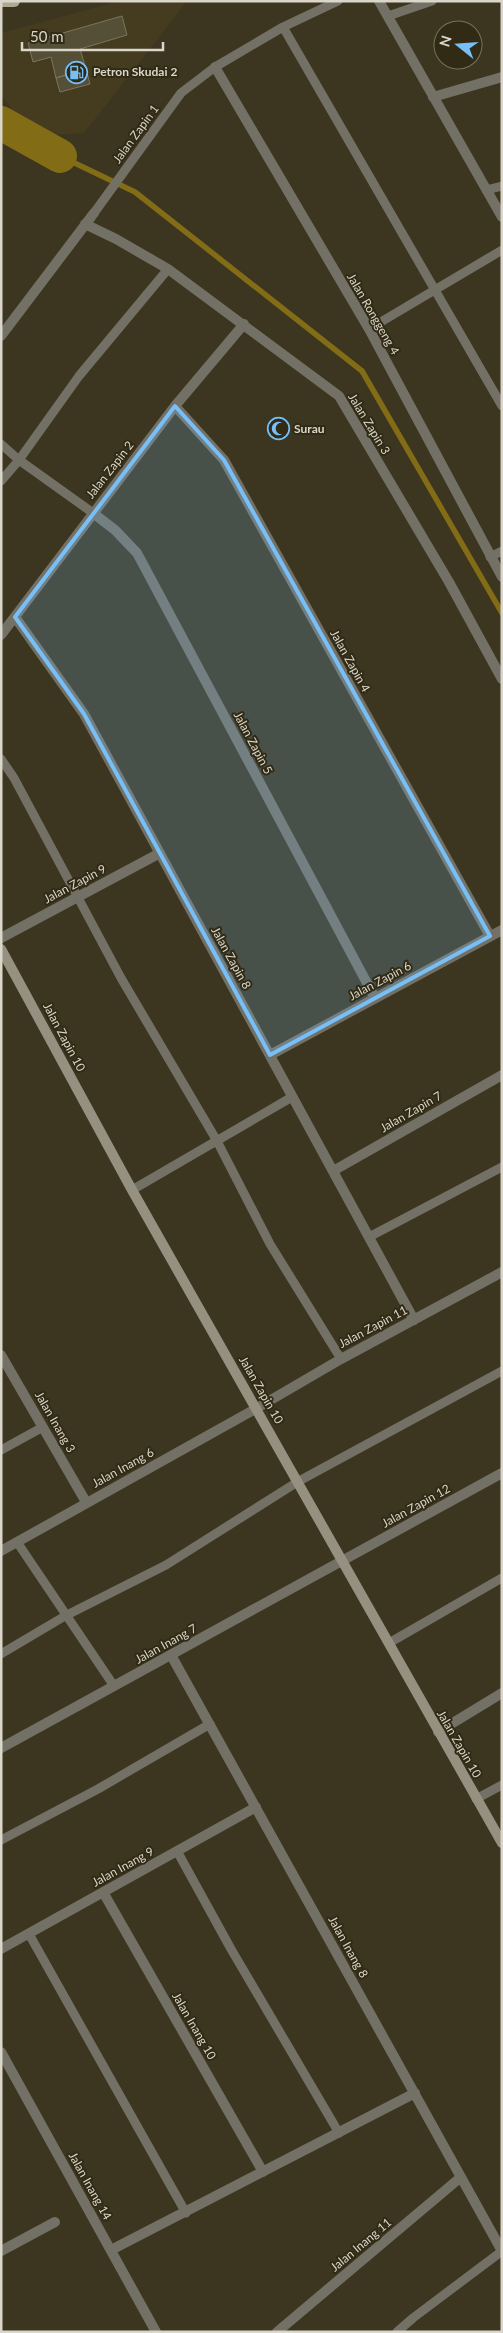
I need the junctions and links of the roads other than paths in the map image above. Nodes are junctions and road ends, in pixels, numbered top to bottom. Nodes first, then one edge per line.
1 (2, 1) edge
2 (14, 1) edge
3 (338, 1) edge
4 (380, 1) edge
5 (432, 1) edge
6 (388, 16) junction
7 (283, 27) junction
8 (215, 67) junction
9 (502, 77) edge
10 (433, 97) junction
11 (502, 186) edge
12 (486, 190) junction
13 (94, 213) joint
14 (502, 218) edge
15 (85, 224) junction
16 (502, 250) edge
17 (168, 269) junction
18 (434, 289) junction
19 (244, 324) junction
20 (369, 329) junction
21 (1, 336) edge
22 (175, 406) junction
23 (502, 406) edge
24 (1, 444) edge
25 (19, 460) junction
26 (1, 481) edge
27 (94, 513) junction
28 (502, 550) edge
29 (490, 557) junction
30 (502, 578) edge
31 (15, 617) junction
32 (1, 635) edge
33 (502, 678) edge
34 (1, 759) edge
35 (160, 853) junction
36 (77, 897) junction
37 (502, 930) edge
38 (490, 936) junction
39 (1, 938) edge
40 (1, 949) edge
41 (375, 998) junction
42 (270, 1055) junction
43 (502, 1075) edge
44 (292, 1097) junction
45 (217, 1141) junction
46 (502, 1167) edge
47 (333, 1171) junction
48 (132, 1190) junction
49 (368, 1236) junction
50 (502, 1272) edge
51 (414, 1320) junction
52 (1, 1355) edge
53 (341, 1359) junction
54 (502, 1371) edge
55 (257, 1408) junction
56 (43, 1427) junction
57 (1, 1450) edge
58 (502, 1473) edge
59 (298, 1482) junction
60 (86, 1502) junction
61 (17, 1542) junction
62 (1, 1551) edge
63 (342, 1561) junction
64 (502, 1578) edge
65 (65, 1616) junction
66 (389, 1643) junction
67 (1, 1654) edge
68 (171, 1655) junction
69 (114, 1686) junction
70 (502, 1693) edge
71 (210, 1724) junction
72 (438, 1732) junction
73 (1, 1748) edge
74 (502, 1784) edge
75 (476, 1799) junction
76 (256, 1807) junction
77 (1, 1840) edge
78 (502, 1843) edge
79 (178, 1851) junction
80 (103, 1892) junction
81 (29, 1934) junction
82 (1, 1949) edge
83 (1, 2052) edge
84 (415, 2093) junction
85 (338, 2133) junction
86 (263, 2172) junction
87 (461, 2177) junction
88 (186, 2213) junction
89 (55, 2222) dead end
90 (111, 2250) junction
91 (1, 2251) edge
92 (502, 2251) edge
93 (156, 2332) edge
94 (277, 2332) edge
95 (397, 2332) edge

1 - 2 main road
3 - 7 lane, Jalan Zapin 1
4 - 6 street
5 - 6 lane
6 - 10 street
7 - 8 lane, Jalan Zapin 1
7 - 18 lane
8 - 13 lane, Jalan Zapin 1
8 - 20 street, Jalan Ronggeng 4
9 - 10 street
10 - 12 street
11 - 12 lane
12 - 14 street
13 - 15 street, Jalan Zapin 1
15 - 17 street, Jalan Zapin 3
15 - 21 street, Jalan Zapin 1
16 - 18 lane
17 - 19 street, Jalan Zapin 3
17 - 25 lane
18 - 20 lane
18 - 23 lane
19 - 22 street, Jalan Zapin 2
19 - 33 street, Jalan Zapin 3
20 - 29 street, Jalan Ronggeng 4
22 - 27 street, Jalan Zapin 2
22 - 38 street, Jalan Zapin 4
24 - 25 lane
25 - 26 lane
25 - 27 lane
27 - 31 street, Jalan Zapin 2
27 - 41 street, Jalan Zapin 5
28 - 29 lane
29 - 30 street, Jalan Ronggeng 4
31 - 32 street, Jalan Zapin 2
31 - 35 street, Jalan Zapin 8
34 - 36 lane
35 - 36 street, Jalan Zapin 9
35 - 42 street, Jalan Zapin 8
36 - 39 street, Jalan Zapin 9
36 - 45 lane
37 - 38 street, Jalan Zapin 6
38 - 41 street, Jalan Zapin 6
40 - 48 street, Jalan Zapin 10
41 - 42 street, Jalan Zapin 6
42 - 44 street, Jalan Zapin 8
43 - 47 street, Jalan Zapin 7
44 - 45 lane
44 - 47 street, Jalan Zapin 8
45 - 48 lane
45 - 53 lane
46 - 49 lane
47 - 49 street, Jalan Zapin 8
48 - 55 street, Jalan Zapin 10
49 - 51 street, Jalan Zapin 8
50 - 51 street, Jalan Zapin 11
51 - 53 street, Jalan Zapin 11
52 - 56 street, Jalan Inang 3
53 - 55 street, Jalan Zapin 11
54 - 59 lane
55 - 59 street, Jalan Zapin 10
55 - 60 street, Jalan Inang 6
56 - 57 lane
56 - 60 street, Jalan Inang 3
58 - 63 street, Jalan Zapin 12
59 - 63 street, Jalan Zapin 10
59 - 65 lane
60 - 61 street, Jalan Inang 6
61 - 62 street, Jalan Inang 6
61 - 65 lane
63 - 66 street, Jalan Zapin 10
63 - 68 street, Jalan Inang 7
64 - 66 lane
65 - 67 lane
65 - 69 lane
66 - 72 street, Jalan Zapin 10
68 - 69 street, Jalan Inang 7
68 - 71 street, Jalan Inang 8
69 - 73 street, Jalan Inang 7
70 - 72 street
71 - 76 street, Jalan Inang 8
71 - 77 lane
72 - 75 street, Jalan Zapin 10
74 - 75 lane
75 - 78 street, Jalan Zapin 10
76 - 79 street, Jalan Inang 9
76 - 84 street, Jalan Inang 8
79 - 80 street, Jalan Inang 9
79 - 85 lane
80 - 81 street, Jalan Inang 9
80 - 86 street, Jalan Inang 10
81 - 82 street, Jalan Inang 9
81 - 88 lane
83 - 90 street, Jalan Inang 14
84 - 85 street
84 - 87 street, Jalan Inang 8
85 - 86 street
86 - 88 street
87 - 92 street, Jalan Inang 8
87 - 94 street, Jalan Inang 11
88 - 90 street
89 - 91 street
90 - 93 street, Jalan Inang 14
92 - 95 lane

